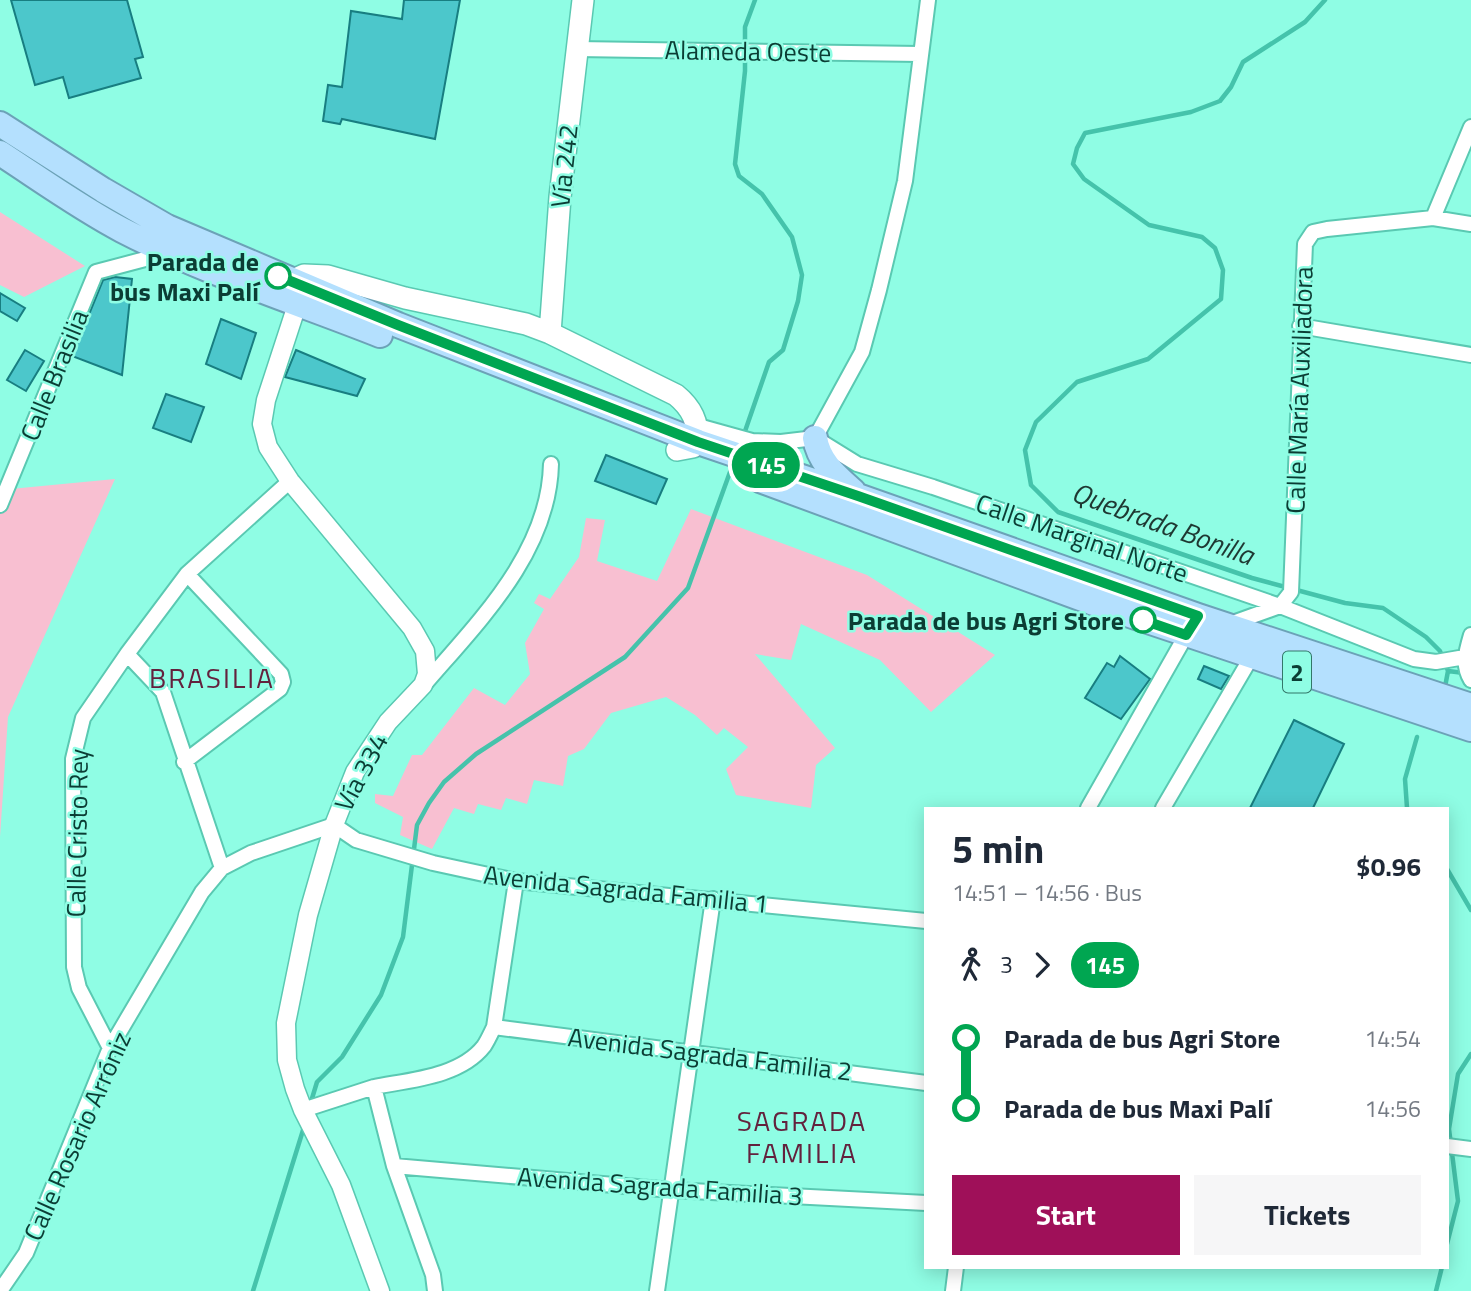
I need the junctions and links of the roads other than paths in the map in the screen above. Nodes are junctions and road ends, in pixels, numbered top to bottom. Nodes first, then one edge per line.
1 (583, 0) edge
2 (929, 0) edge
3 (576, 49) junction
4 (920, 54) junction
5 (0, 124) edge
6 (1471, 127) edge
7 (0, 153) edge
8 (1433, 218) junction
9 (1471, 225) edge
10 (123, 230) junction
11 (165, 251) junction
12 (280, 282) junction
13 (1300, 326) junction
14 (550, 333) junction
15 (1471, 355) edge
16 (691, 439) junction
17 (816, 439) junction
18 (551, 464) dead end
19 (290, 481) junction
20 (858, 496) junction
21 (0, 505) edge
22 (187, 574) junction
23 (1280, 606) junction
24 (1192, 625) junction
25 (1226, 625) junction
26 (1471, 635) edge
27 (127, 654) junction
28 (1252, 656) junction
29 (1465, 657) junction
30 (1471, 680) edge
31 (423, 685) junction
32 (1411, 698) junction
33 (1458, 709) edge
34 (1471, 729) edge
35 (184, 762) junction
36 (1089, 807) edge
37 (1164, 807) edge
38 (334, 825) junction
39 (222, 868) junction
40 (516, 881) junction
41 (713, 899) junction
42 (924, 921) edge
43 (494, 1027) junction
44 (110, 1048) junction
45 (691, 1051) junction
46 (924, 1083) edge
47 (374, 1087) junction
48 (303, 1111) junction
49 (1449, 1146) edge
50 (1468, 1149) edge
51 (394, 1166) junction
52 (671, 1190) junction
53 (924, 1203) edge
54 (956, 1269) edge
55 (0, 1291) edge
56 (380, 1291) edge
57 (435, 1291) edge
58 (657, 1291) edge
59 (953, 1291) edge

1 - 3 main road, Vía 242
2 - 4 street
3 - 4 street, Alameda Oeste
3 - 14 main road, Vía 242
4 - 17 street
5 - 12 highway, 2
6 - 8 street
7 - 10 highway, 2
8 - 9 street, Calle María Auxiliadora
8 - 13 street, Calle María Auxiliadora
10 - 11 highway, 2
10 - 12 highway
11 - 12 highway, 2
11 - 21 street, Calle Brasilia
12 - 14 main road
12 - 16 highway, 2
12 - 16 highway, 2
12 - 19 street
13 - 15 street
13 - 23 street, Calle María Auxiliadora
14 - 16 main road
16 - 17 street
16 - 20 highway, 2
16 - 24 highway, 2
17 - 20 highway
17 - 23 street, Calle Marginal Norte
18 - 31 street
19 - 22 street, Calle Cristo Rey
19 - 31 street
20 - 24 highway, 2
22 - 27 street, Calle Cristo Rey
22 - 35 street
23 - 25 street
23 - 29 street, Calle Marginal Norte
24 - 25 highway, 2
24 - 28 highway, 2
24 - 36 street
25 - 32 highway, 2
26 - 29 street
27 - 35 street
27 - 44 street, Calle Cristo Rey
28 - 32 highway, 2
28 - 37 street
29 - 30 street
31 - 38 street, Vía 334
32 - 33 highway, 2
33 - 34 highway, 2
35 - 39 street
38 - 39 street, Calle Rosario Arróniz
38 - 40 street, Avenida Sagrada Familia 1
38 - 48 street, Vía 334
39 - 44 street, Calle Rosario Arróniz
40 - 41 street, Avenida Sagrada Familia 1
40 - 43 street
41 - 42 street, Avenida Sagrada Familia 1
41 - 45 street
43 - 45 street, Avenida Sagrada Familia 2
43 - 47 street
44 - 55 street, Calle Rosario Arróniz
45 - 46 street, Avenida Sagrada Familia 2
45 - 52 street
47 - 48 street
47 - 51 street
48 - 56 street, Vía 334
49 - 50 street
51 - 52 street, Avenida Sagrada Familia 3
51 - 57 street
52 - 53 street, Avenida Sagrada Familia 3
52 - 58 street
54 - 59 street

